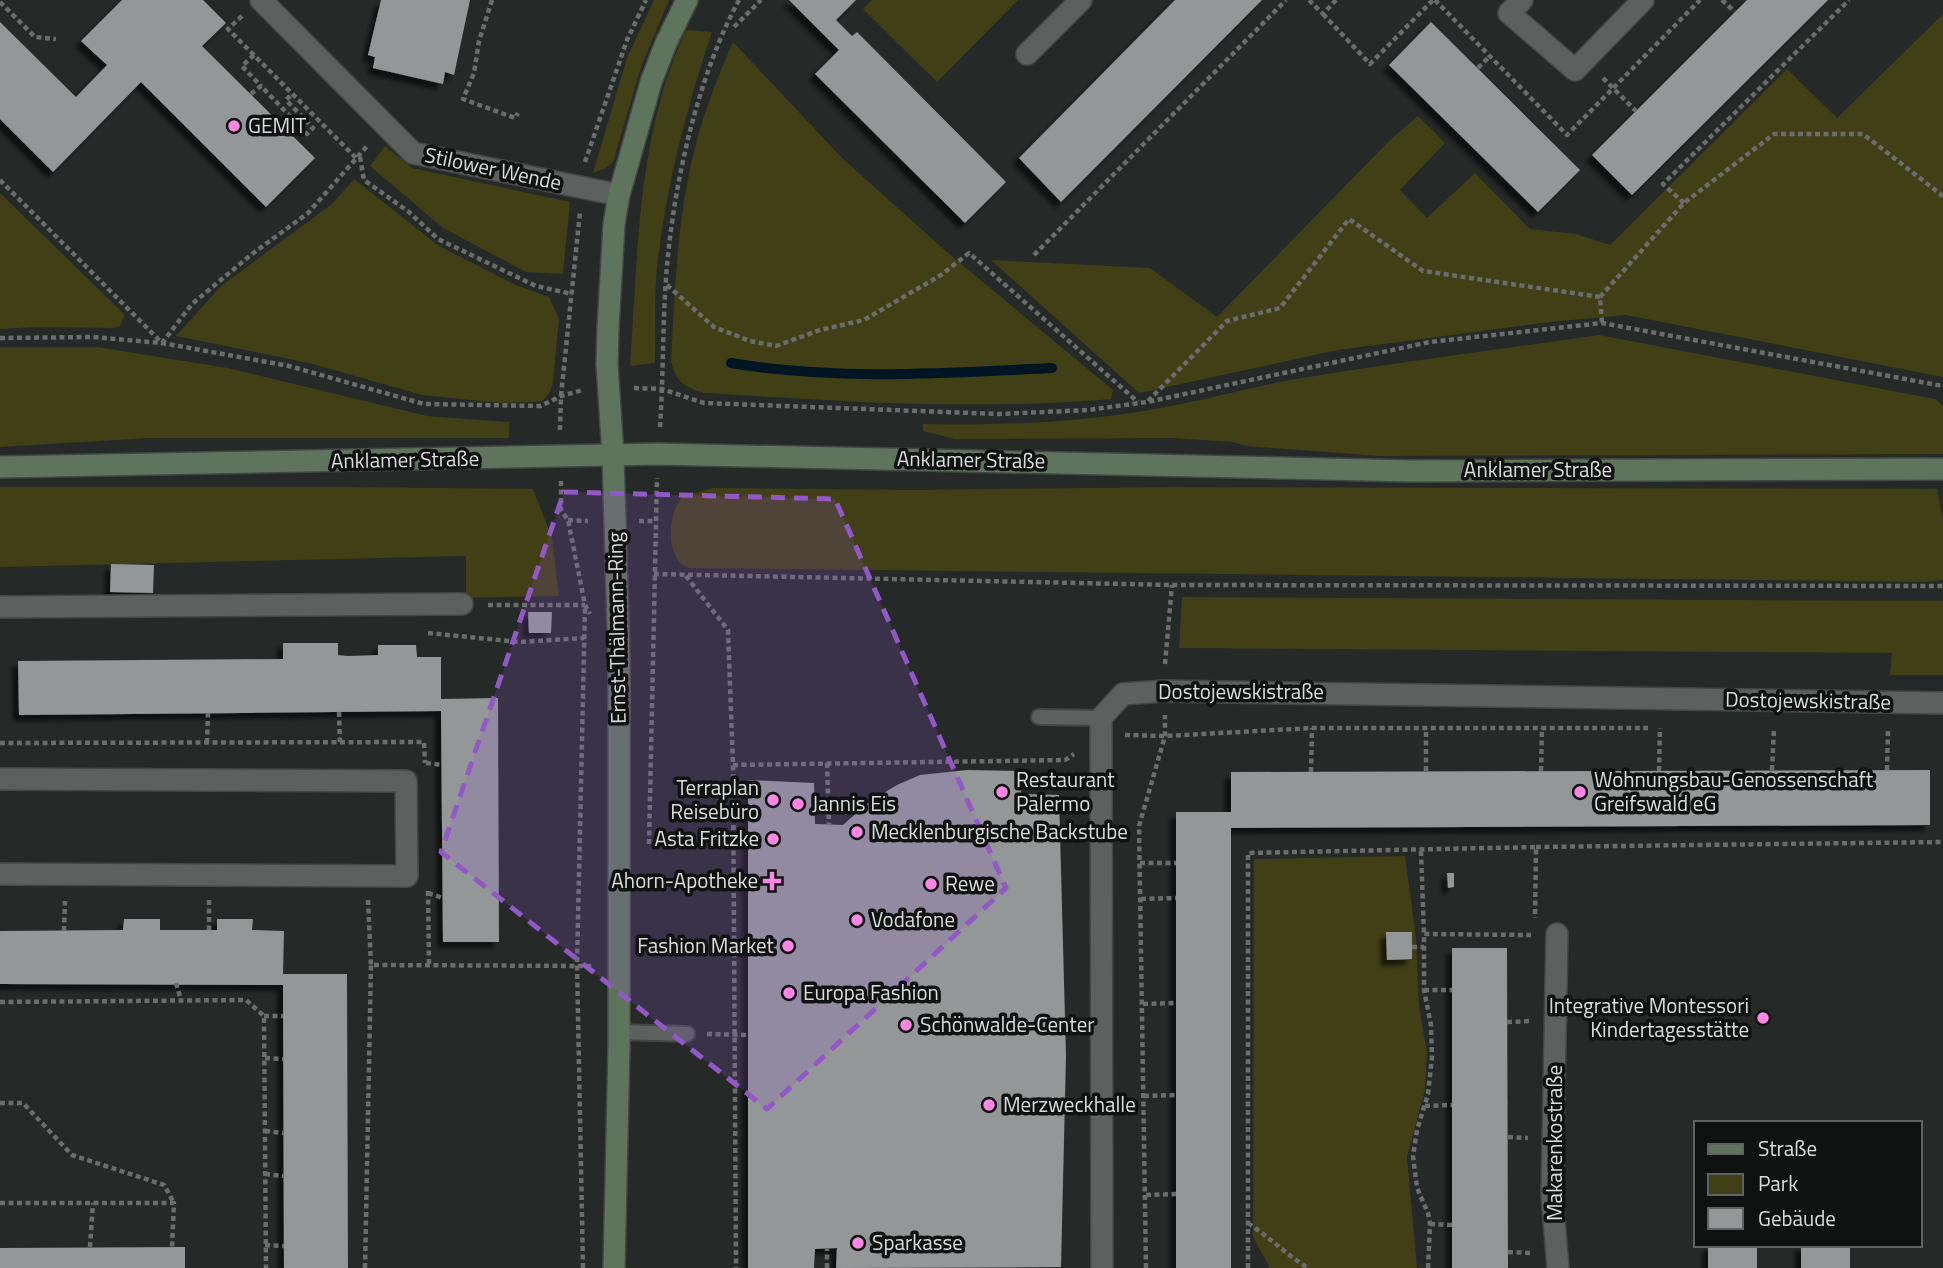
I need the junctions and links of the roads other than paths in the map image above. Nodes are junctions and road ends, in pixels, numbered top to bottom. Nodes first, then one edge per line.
1 (261, 0) edge
2 (687, 0) edge
3 (1081, 0) edge
4 (1522, 0) edge
5 (1643, 0) edge
6 (1027, 54) dead end
7 (619, 195) junction
8 (613, 455) junction
9 (0, 467) edge
10 (1943, 469) edge
11 (462, 604) road end
12 (0, 607) edge
13 (1943, 703) edge
14 (1039, 717) dead end
15 (1101, 726) junction
16 (0, 779) edge
17 (0, 874) edge
18 (1557, 934) dead end
19 (619, 1032) junction
20 (687, 1034) road end
21 (614, 1268) edge
22 (1101, 1268) edge
23 (1558, 1268) edge

1 - 7 street, Stilower Wende
2 - 7 main road, Ernst-Thälmann-Ring
3 - 6 street
4 - 5 street
7 - 8 main road, Ernst-Thälmann-Ring
8 - 9 main road, Anklamer Straße
8 - 10 main road, Anklamer Straße
8 - 19 main road, Ernst-Thälmann-Ring
11 - 12 street
13 - 15 street, Dostojewskistraße
14 - 15 lane
15 - 22 street
16 - 17 street
18 - 23 street, Makarenkostraße
19 - 20 lane
19 - 21 main road, Ernst-Thälmann-Ring

